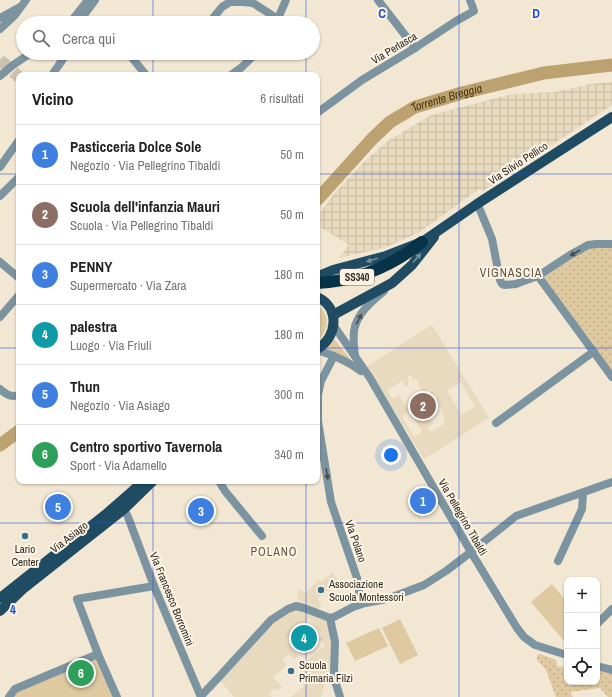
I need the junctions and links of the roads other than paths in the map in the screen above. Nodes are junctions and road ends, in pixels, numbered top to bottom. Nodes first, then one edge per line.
1 (88, 0) edge
2 (95, 0) edge
3 (286, 0) edge
4 (378, 0) edge
5 (470, 0) edge
6 (24, 3) edge
7 (75, 16) edge
8 (83, 16) edge
9 (215, 16) edge
10 (270, 16) edge
11 (279, 16) edge
12 (0, 18) edge
13 (0, 29) edge
14 (415, 48) junction
15 (20, 60) edge
16 (62, 60) edge
17 (134, 60) edge
18 (249, 60) edge
19 (54, 72) edge
20 (143, 72) edge
21 (235, 72) edge
22 (0, 76) edge
23 (320, 111) edge
24 (612, 118) edge
25 (16, 144) edge
26 (0, 167) edge
27 (16, 180) edge
28 (0, 196) edge
29 (477, 204) junction
30 (438, 230) junction
31 (422, 242) junction
32 (612, 244) edge
33 (0, 262) edge
34 (320, 268) edge
35 (342, 268) junction
36 (16, 275) edge
37 (320, 276) edge
38 (538, 276) junction
39 (320, 283) edge
40 (392, 283) junction
41 (16, 298) edge
42 (320, 299) edge
43 (333, 315) junction
44 (0, 317) edge
45 (334, 326) junction
46 (320, 347) edge
47 (320, 350) edge
48 (593, 352) junction
49 (334, 356) junction
50 (355, 357) junction
51 (612, 377) edge
52 (370, 378) junction
53 (320, 385) edge
54 (0, 389) edge
55 (16, 396) edge
56 (496, 423) dead end
57 (320, 445) edge
58 (612, 482) edge
59 (141, 484) edge
60 (150, 484) edge
61 (221, 484) edge
62 (582, 493) junction
63 (124, 499) junction
64 (124, 509) junction
65 (262, 536) dead end
66 (471, 552) junction
67 (558, 560) dead end
68 (154, 586) junction
69 (0, 598) edge
70 (366, 603) junction
71 (612, 609) edge
72 (0, 611) edge
73 (330, 618) junction
74 (600, 621) edge
75 (564, 649) edge
76 (552, 651) junction
77 (98, 654) junction
78 (564, 655) edge
79 (201, 696) edge
80 (9, 697) edge
81 (117, 697) edge
82 (340, 697) edge

1 - 7 street
2 - 8 street
3 - 11 street
4 - 14 street
5 - 14 street, Via Perlasca
6 - 12 street
6 - 13 street
9 - 10 street
14 - 23 street, Via Perlasca
15 - 22 street
16 - 19 street
17 - 20 street
18 - 21 street
24 - 29 main road, Via Silvio Pellico
25 - 26 street
27 - 28 street
29 - 30 main road, Via Silvio Pellico
29 - 38 street
30 - 31 main road, Via Silvio Pellico
40 -> 30 main road, Via Silvio Pellico
31 -> 35 main road, Via Silvio Pellico
31 - 39 highway, SS340
32 -> 38 street
33 - 36 street
34 - 35 main road
35 - 37 main road, Via Silvio Pellico
38 - 48 street
40 - 43 main road, Via Silvio Pellico
50 -> 40 street
41 - 44 street
42 - 43 main road
43 - 45 main road
45 - 46 main road
45 - 50 street, Via Pellegrino Tibaldi
47 - 49 street, Via Pellegrino Tibaldi
48 - 51 street
48 - 56 street
49 - 52 street, Via Pellegrino Tibaldi
49 - 53 street, Via Polano
50 - 52 street, Via Pellegrino Tibaldi
52 - 66 street, Via Pellegrino Tibaldi
54 - 55 street
57 -> 70 street, Via Polano
58 - 62 street
59 - 63 main road, Via Asiago
60 - 64 main road, Via Asiago
61 - 65 street
62 - 66 street
62 - 67 street
63 - 64 street
63 - 69 main road, Via Asiago
64 - 68 street, Via Francesco Borromini
64 - 72 main road, Via Asiago
66 - 70 street
66 - 76 street, Via Pellegrino Tibaldi
68 - 77 street
68 - 79 street, Via Francesco Borromini
70 - 73 street
71 - 74 street
73 - 79 street
73 - 82 street
75 - 76 street, Via Pellegrino Tibaldi
76 - 78 street, Via Pellegrino Tibaldi
77 - 80 street
77 - 81 street

